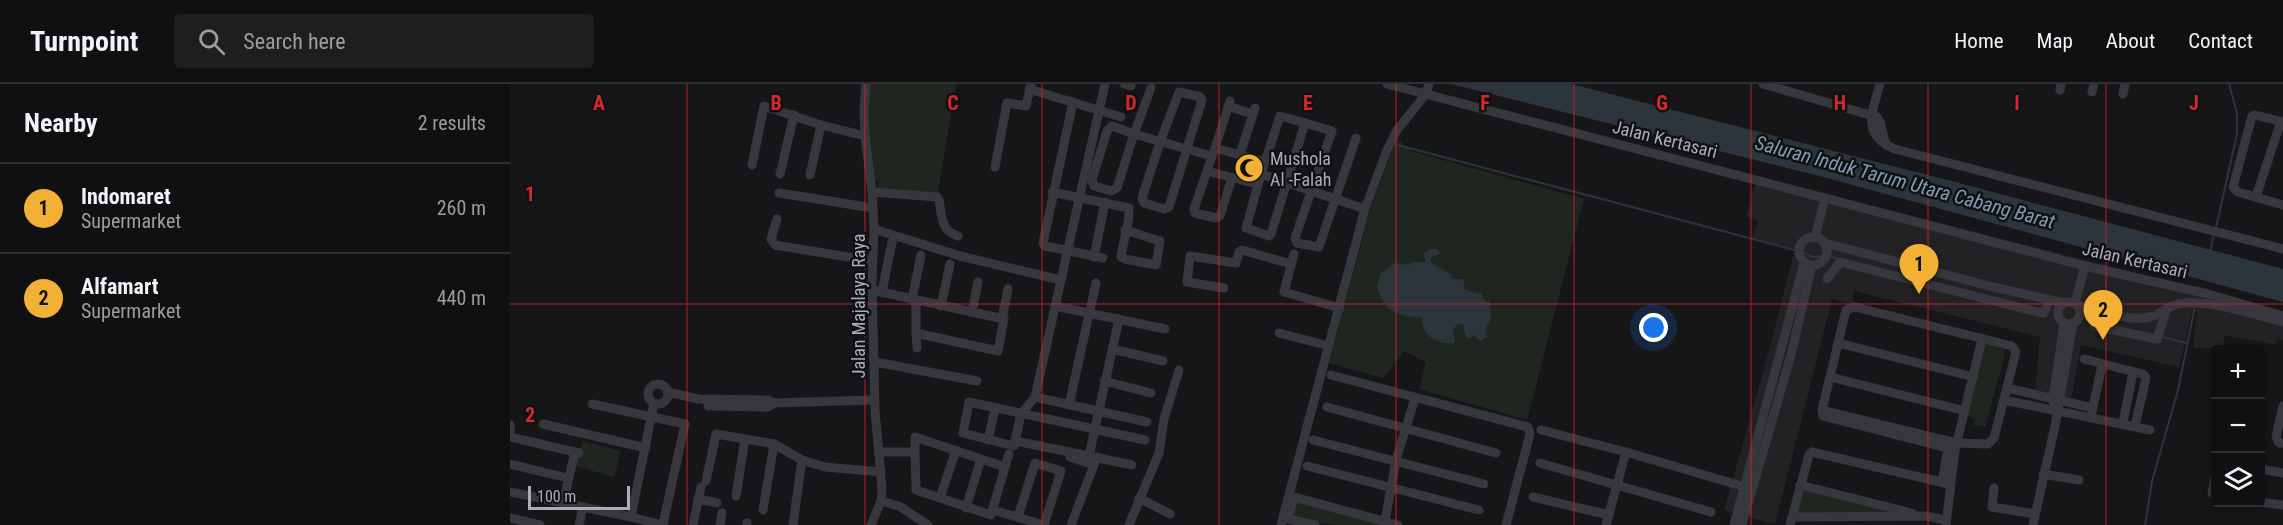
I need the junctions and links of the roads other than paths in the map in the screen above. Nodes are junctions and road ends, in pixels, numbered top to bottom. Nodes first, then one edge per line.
1 (866, 84) edge
2 (1105, 84) edge
3 (1387, 84) edge
4 (1429, 84) edge
5 (1763, 84) edge
6 (1869, 84) edge
7 (1879, 86) edge
8 (1030, 87) edge
9 (1151, 88) dead end
10 (1790, 88) edge
11 (1426, 94) junction
12 (1073, 102) junction
13 (1099, 110) junction
14 (794, 115) junction
15 (1873, 115) junction
16 (1121, 117) dead end
17 (2282, 122) edge
18 (1305, 123) junction
19 (821, 125) junction
20 (1134, 134) junction
21 (865, 136) junction
22 (1356, 138) dead end
23 (1160, 142) junction
24 (1186, 150) junction
25 (1213, 152) junction
26 (1240, 154) junction
27 (1265, 162) junction
28 (752, 165) dead end
29 (995, 167) dead end
30 (1207, 171) junction
31 (780, 174) dead end
32 (1261, 174) junction
33 (810, 175) dead end
34 (1232, 178) junction
35 (1286, 181) junction
36 (1257, 184) junction
37 (1310, 191) junction
38 (872, 192) junction
39 (1053, 192) junction
40 (779, 193) dead end
41 (1079, 196) junction
42 (2256, 197) junction
43 (1825, 198) junction
44 (1337, 199) junction
45 (1105, 202) junction
46 (2283, 204) edge
47 (873, 208) junction
48 (1365, 209) junction
49 (777, 219) dead end
50 (874, 230) junction
51 (1125, 230) junction
52 (958, 236) dead end
53 (1815, 237) junction
54 (892, 242) dead end
55 (1825, 243) junction
56 (2283, 249) edge
57 (1068, 251) junction
58 (1294, 254) dead end
59 (1865, 254) junction
60 (921, 255) dead end
61 (873, 261) junction
62 (950, 264) dead end
63 (1292, 264) junction
64 (1808, 264) junction
65 (2085, 266) junction
66 (1917, 267) junction
67 (1862, 268) junction
68 (1061, 279) junction
69 (1827, 279) dead end
70 (1914, 281) junction
71 (978, 282) dead end
72 (1096, 283) dead end
73 (1993, 287) junction
74 (1008, 288) dead end
75 (1224, 288) dead end
76 (877, 291) junction
77 (914, 299) junction
78 (1989, 300) junction
79 (2049, 300) junction
80 (2064, 303) junction
81 (2076, 304) junction
82 (941, 306) junction
83 (1056, 306) junction
84 (1340, 308) junction
85 (2167, 308) junction
86 (972, 312) junction
87 (1089, 313) junction
88 (2106, 313) junction
89 (2283, 316) edge
90 (1002, 319) junction
91 (1119, 319) junction
92 (1794, 320) junction
93 (2283, 322) edge
94 (2069, 324) junction
95 (1165, 329) dead end
96 (916, 333) junction
97 (1279, 333) dead end
98 (1982, 339) junction
99 (1838, 343) junction
100 (1329, 346) junction
101 (917, 348) dead end
102 (1112, 349) junction
103 (2084, 359) dead end
104 (1163, 361) dead end
105 (875, 362) junction
106 (2102, 365) junction
107 (1179, 370) dead end
108 (2133, 372) junction
109 (1331, 375) dead end
110 (1974, 376) junction
111 (1830, 377) junction
112 (977, 381) dead end
113 (1104, 381) junction
114 (2007, 388) junction
115 (1151, 393) dead end
116 (668, 395) junction
117 (1035, 397) junction
118 (1415, 398) junction
119 (2056, 399) junction
120 (874, 400) junction
121 (2004, 400) junction
122 (654, 403) junction
123 (592, 404) dead end
124 (1069, 405) junction
125 (2283, 406) edge
126 (1327, 407) dead end
127 (995, 408) junction
128 (2056, 410) junction
129 (1098, 411) junction
130 (1965, 411) junction
131 (2092, 413) junction
132 (1021, 414) junction
133 (652, 417) junction
134 (1147, 422) dead end
135 (2281, 422) edge
136 (2123, 423) junction
137 (543, 424) dead end
138 (510, 425) edge
139 (2135, 426) junction
140 (1405, 428) junction
141 (1095, 429) junction
142 (1540, 430) dead end
143 (2151, 430) dead end
144 (510, 432) edge
145 (510, 437) edge
146 (745, 439) junction
147 (988, 440) junction
148 (1313, 440) dead end
149 (1015, 441) junction
150 (1145, 441) dead end
151 (2283, 443) edge
152 (774, 444) junction
153 (1953, 447) junction
154 (646, 448) junction
155 (956, 450) junction
156 (880, 452) junction
157 (915, 452) junction
158 (1626, 452) junction
159 (1496, 453) dead end
160 (1009, 454) dead end
161 (981, 459) junction
162 (1093, 459) junction
163 (802, 460) junction
164 (1396, 460) junction
165 (1540, 463) dead end
166 (510, 464) edge
167 (1132, 465) dead end
168 (1307, 466) dead end
169 (1005, 467) junction
170 (2265, 470) edge
171 (881, 472) junction
172 (2283, 473) edge
173 (2043, 474) junction
174 (568, 478) junction
175 (2079, 480) dead end
176 (1484, 484) dead end
177 (1800, 484) junction
178 (1946, 484) junction
179 (1617, 485) junction
180 (1390, 487) junction
181 (1745, 487) junction
182 (1994, 488) dead end
183 (510, 492) edge
184 (736, 496) dead end
185 (1533, 497) dead end
186 (940, 498) junction
187 (1139, 498) junction
188 (698, 499) junction
189 (881, 501) junction
190 (563, 503) junction
191 (717, 503) dead end
192 (2265, 503) edge
193 (2283, 506) edge
194 (583, 507) junction
195 (966, 508) junction
196 (763, 510) dead end
197 (993, 510) junction
198 (1479, 510) dead end
199 (1711, 512) dead end
200 (722, 513) dead end
201 (1170, 514) dead end
202 (2035, 514) junction
203 (1609, 515) junction
204 (1926, 516) junction
205 (631, 517) junction
206 (1018, 517) junction
207 (510, 518) edge
208 (1384, 521) junction
209 (1791, 521) edge
210 (1946, 522) edge
211 (663, 524) edge
212 (540, 525) edge
213 (579, 525) edge
214 (693, 525) edge
215 (720, 525) edge
216 (793, 525) edge
217 (871, 525) edge
218 (928, 525) edge
219 (1071, 525) edge
220 (1129, 525) edge
221 (1281, 525) edge
222 (1315, 525) edge
223 (1398, 525) edge
224 (1506, 525) edge
225 (1606, 525) edge
226 (1736, 525) edge
227 (2033, 525) edge

1 - 21 street, Jalan Majalaya Raya
2 - 13 street
3 - 11 street, Jalan Kertasari
4 - 11 street
5 - 10 street
6 - 7 street
7 - 15 street
8 - 12 street
8 - 29 street
9 - 20 street
10 - 15 street
11 - 43 street, Jalan Kertasari
11 - 48 street
12 - 13 street
12 - 39 street
13 - 16 street
13 - 41 street
14 - 19 street
14 - 28 street
14 - 31 street
15 - 56 street
17 - 42 street
17 - 42 street
18 - 27 street
18 - 35 street
18 - 37 street
19 - 21 street
19 - 33 street
20 - 20 street
20 - 23 street
21 - 38 street, Jalan Majalaya Raya
22 - 44 street
23 - 24 street
23 - 24 street
23 - 24 street
24 - 25 street
25 - 26 street
25 - 26 street
25 - 30 street
26 - 27 street
27 - 32 street
30 - 34 street
30 - 34 street
32 - 35 street
32 - 36 street
34 - 36 street
35 - 36 street
35 - 37 street
37 - 44 street
37 - 44 street
38 - 47 street, Jalan Majalaya Raya
38 - 52 street
39 - 41 street
39 - 57 street
40 - 47 street
41 - 45 street
41 - 57 street
42 - 46 street
43 - 53 street
43 - 65 street, Jalan Kertasari
44 - 48 street
45 - 51 street
45 - 57 street
47 - 50 street, Jalan Majalaya Raya
48 - 84 street
49 - 61 street
50 - 61 street, Jalan Majalaya Raya
50 - 68 street
51 - 51 street
53 - 55 street
53 - 64 street
54 - 76 street
55 - 59 street
55 - 64 street
57 - 68 street
58 - 63 street
59 - 66 street
59 - 67 street
60 - 77 street
61 - 76 street, Jalan Majalaya Raya
62 - 82 street
63 - 75 street
63 - 84 street
64 - 92 street
65 - 81 street
65 - 89 street, Jalan Kertasari
66 - 70 street
66 - 73 street
67 - 69 street
67 - 70 street
68 - 83 street
70 - 78 street
71 - 86 street
72 - 87 street
73 - 78 street
73 - 79 street
74 - 90 street
76 - 77 street
76 - 105 street, Jalan Majalaya Raya
77 - 82 street
77 - 96 street
78 - 79 street
79 - 80 street
80 - 81 street
80 - 94 street
81 - 88 street
81 - 94 street
82 - 86 street
83 - 87 street
83 - 117 street
84 - 100 street
85 - 88 street
85 - 88 street
85 - 93 street
86 - 90 street
87 - 91 street
87 - 124 street
90 - 96 street
91 - 95 street
91 - 102 street
92 - 181 street
92 - 226 street
94 - 119 street
96 - 101 street
97 - 100 street
98 - 99 street
98 - 110 street
98 - 114 street
99 - 110 street
99 - 111 street
100 - 221 street
102 - 104 street
102 - 113 street
103 - 106 street
105 - 112 street
105 - 120 street, Jalan Majalaya Raya
106 - 108 street
106 - 131 street
107 - 187 street
108 - 136 street
108 - 139 street
109 - 118 street
110 - 130 street
111 - 130 street
111 - 153 street
113 - 115 street
113 - 129 street
114 - 119 street
114 - 121 street
116 - 120 street
116 - 122 street
116 - 122 street
117 - 124 street
117 - 132 street
118 - 140 street
118 - 224 street
119 - 128 street
119 - 131 street
120 - 156 street, Jalan Majalaya Raya
121 - 128 street
121 - 153 street
122 - 133 street
123 - 133 street
124 - 129 street
125 - 135 street
126 - 140 street
127 - 132 street
127 - 147 street
127 - 147 street
128 - 131 street
128 - 173 street
129 - 134 street
129 - 141 street
130 - 153 street
131 - 136 street
132 - 141 street
132 - 149 street
133 - 154 street
133 - 211 street
135 - 151 street
136 - 139 street
137 - 154 street
138 - 144 street
139 - 143 street
140 - 159 street
140 - 164 street
141 - 150 street
141 - 162 street
142 - 158 street
145 - 174 street
146 - 152 street
146 - 184 street
146 - 188 street
147 - 149 street
148 - 164 street
149 - 162 street
152 - 163 street
152 - 196 street
153 - 178 street
154 - 205 street
155 - 157 street
155 - 161 street
155 - 186 street
156 - 157 street
156 - 171 street, Jalan Majalaya Raya
157 - 186 street
158 - 179 street
158 - 181 street
160 - 169 street
161 - 169 street
161 - 195 street
162 - 167 street
162 - 219 street
163 - 171 street
163 - 216 street
164 - 176 street
164 - 180 street
165 - 179 street
166 - 174 street
168 - 180 street
169 - 197 street
170 - 172 street
171 - 189 street, Jalan Majalaya Raya
173 - 175 street
173 - 202 street
174 - 190 street
177 - 178 street
177 - 204 street
177 - 209 street
178 - 210 street
179 - 199 street
179 - 203 street
180 - 198 street
180 - 208 street
181 - 226 street
182 - 202 street
183 - 190 street
185 - 203 street
186 - 195 street
187 - 201 street
187 - 220 street
188 - 191 street
188 - 214 street
189 - 217 street, Jalan Majalaya Raya
189 - 218 street
190 - 194 street
192 - 193 street
194 - 205 street
194 - 213 street
195 - 197 street
197 - 206 street
200 - 215 street
202 - 227 street
203 - 225 street
204 - 209 street
204 - 210 street
205 - 211 street
206 - 206 street
207 - 212 street
208 - 222 street
208 - 223 street

